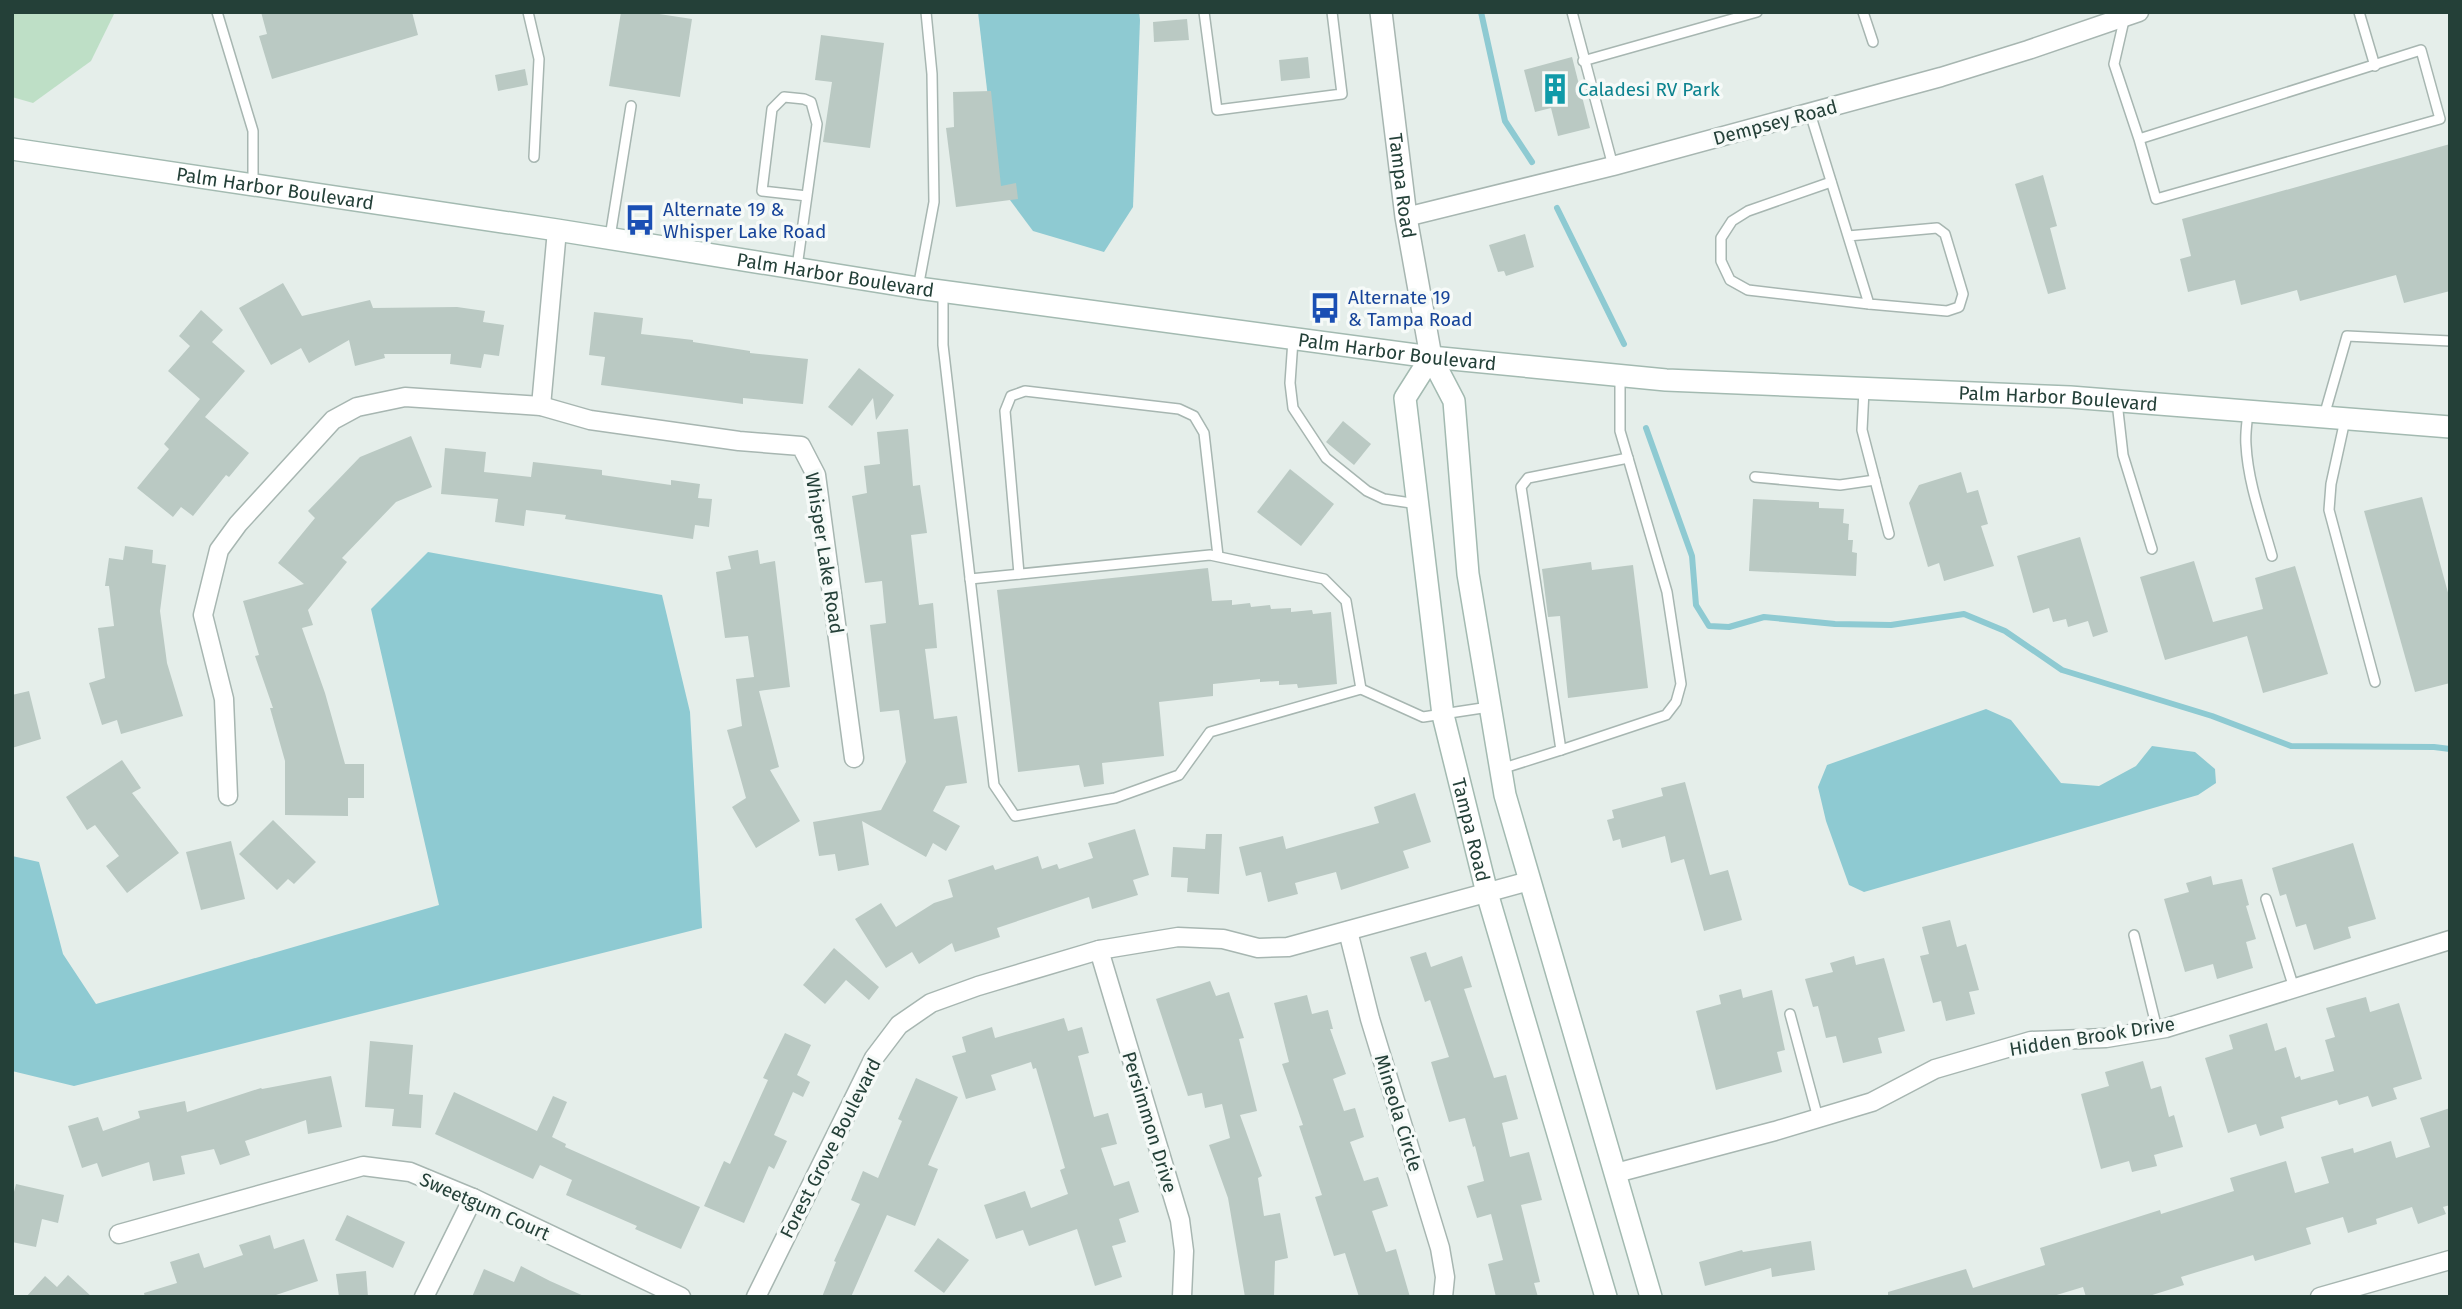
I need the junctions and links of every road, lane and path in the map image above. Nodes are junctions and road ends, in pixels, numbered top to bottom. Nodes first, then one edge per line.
1 (217, 12) edge
2 (528, 12) edge
3 (926, 12) edge
4 (1204, 12) edge
5 (1332, 12) edge
6 (1381, 12) edge
7 (1572, 12) edge
8 (1757, 12) edge
9 (1863, 12) edge
10 (2359, 12) edge
11 (2130, 14) edge
12 (1873, 42) dead end
13 (1583, 61) junction
14 (2375, 66) junction
15 (631, 106) dead end
16 (1810, 113) junction
17 (2139, 139) junction
18 (12, 149) edge
19 (534, 157) dead end
20 (1613, 166) junction
21 (1831, 182) junction
22 (253, 185) junction
23 (807, 196) junction
24 (1406, 217) junction
25 (556, 230) junction
26 (1848, 236) junction
27 (610, 239) junction
28 (797, 269) junction
29 (918, 288) junction
30 (943, 292) junction
31 (1869, 303) junction
32 (1293, 338) junction
33 (2450, 341) edge
34 (1431, 357) junction
35 (1620, 376) junction
36 (1864, 390) junction
37 (2117, 400) junction
38 (541, 406) junction
39 (2248, 410) junction
40 (2335, 417) junction
41 (2450, 428) edge
42 (1628, 458) junction
43 (1755, 477) dead end
44 (1875, 480) junction
45 (1418, 504) junction
46 (1889, 534) dead end
47 (2152, 549) dead end
48 (1218, 556) junction
49 (2272, 556) dead end
50 (1019, 574) junction
51 (970, 579) junction
52 (2375, 682) dead end
53 (1361, 689) junction
54 (1489, 708) junction
55 (1443, 715) junction
56 (1561, 750) junction
57 (854, 758) dead end
58 (1500, 769) junction
59 (228, 796) dead end
60 (1529, 881) junction
61 (1487, 893) junction
62 (2266, 899) dead end
63 (1348, 931) junction
64 (2134, 935) dead end
65 (2450, 940) edge
66 (1099, 950) junction
67 (2294, 988) junction
68 (1790, 1014) dead end
69 (2158, 1029) junction
70 (1818, 1118) junction
71 (1616, 1173) junction
72 (474, 1198) junction
73 (119, 1234) dead end
74 (2450, 1260) edge
75 (424, 1297) edge
76 (681, 1297) edge
77 (755, 1297) edge
78 (1182, 1297) edge
79 (1443, 1297) edge
80 (1606, 1297) edge
81 (1651, 1297) edge
82 (2320, 1297) edge

1 - 22 lane
2 - 19 lane
3 - 29 lane
4 - 5 lane
6 - 24 main road, Tampa Road
7 - 13 lane
8 - 13 lane
9 - 12 lane
10 - 14 lane
11 - 16 street, Dempsey Road
11 - 17 lane
13 - 20 lane
14 - 17 lane
14 - 17 lane
15 - 27 lane
16 - 20 street, Dempsey Road
16 - 21 lane
18 - 22 main road, Palm Harbor Boulevard
20 - 24 street, Dempsey Road
21 - 26 lane
21 - 31 lane
22 - 25 main road, Palm Harbor Boulevard
23 - 23 lane
23 - 28 lane
24 - 34 main road, Tampa Road
25 - 27 main road, Palm Harbor Boulevard
25 - 38 street
26 - 31 lane
26 - 31 lane
27 - 28 main road, Palm Harbor Boulevard
28 - 29 main road, Palm Harbor Boulevard
29 - 30 main road, Palm Harbor Boulevard
30 - 32 main road, Palm Harbor Boulevard
30 - 51 lane
32 - 34 main road, Palm Harbor Boulevard
32 - 45 lane
33 - 40 lane
34 - 35 main road, Palm Harbor Boulevard
34 - 45 main road, Tampa Road
34 - 54 main road, Tampa Road
35 - 36 main road, Palm Harbor Boulevard
35 - 42 lane
36 - 37 main road, Palm Harbor Boulevard
36 - 44 lane
37 - 39 main road, Palm Harbor Boulevard
37 - 47 lane
38 - 57 street, Whisper Lake Road
38 - 59 street, Whisper Lake Road
39 - 40 main road, Palm Harbor Boulevard
39 - 49 lane
40 - 41 main road, Palm Harbor Boulevard
40 - 52 lane
42 - 56 lane
42 - 56 lane
43 - 44 lane
44 - 46 lane
45 - 55 main road, Tampa Road
48 - 50 lane
48 - 50 lane
48 - 53 lane
50 - 51 lane
51 - 53 lane
53 - 55 lane
54 - 55 lane
54 - 58 main road, Tampa Road
55 - 61 main road, Tampa Road
56 - 58 lane
58 - 60 main road, Tampa Road
60 - 61 street, Forest Grove Boulevard
60 - 71 main road, Tampa Road
61 - 63 street, Forest Grove Boulevard
61 - 80 main road, Tampa Road
62 - 67 lane
63 - 66 street, Forest Grove Boulevard
63 - 79 street, Mineola Circle
64 - 69 lane
65 - 67 street, Hidden Brook Drive
66 - 77 street, Forest Grove Boulevard
66 - 78 street, Persimmon Drive
67 - 69 street, Hidden Brook Drive
68 - 70 lane
69 - 70 street, Hidden Brook Drive
70 - 71 street, Hidden Brook Drive
71 - 81 main road, Tampa Road
72 - 73 street, Sweetgum Court
72 - 75 street
72 - 76 street, Sweetgum Court
74 - 82 street

